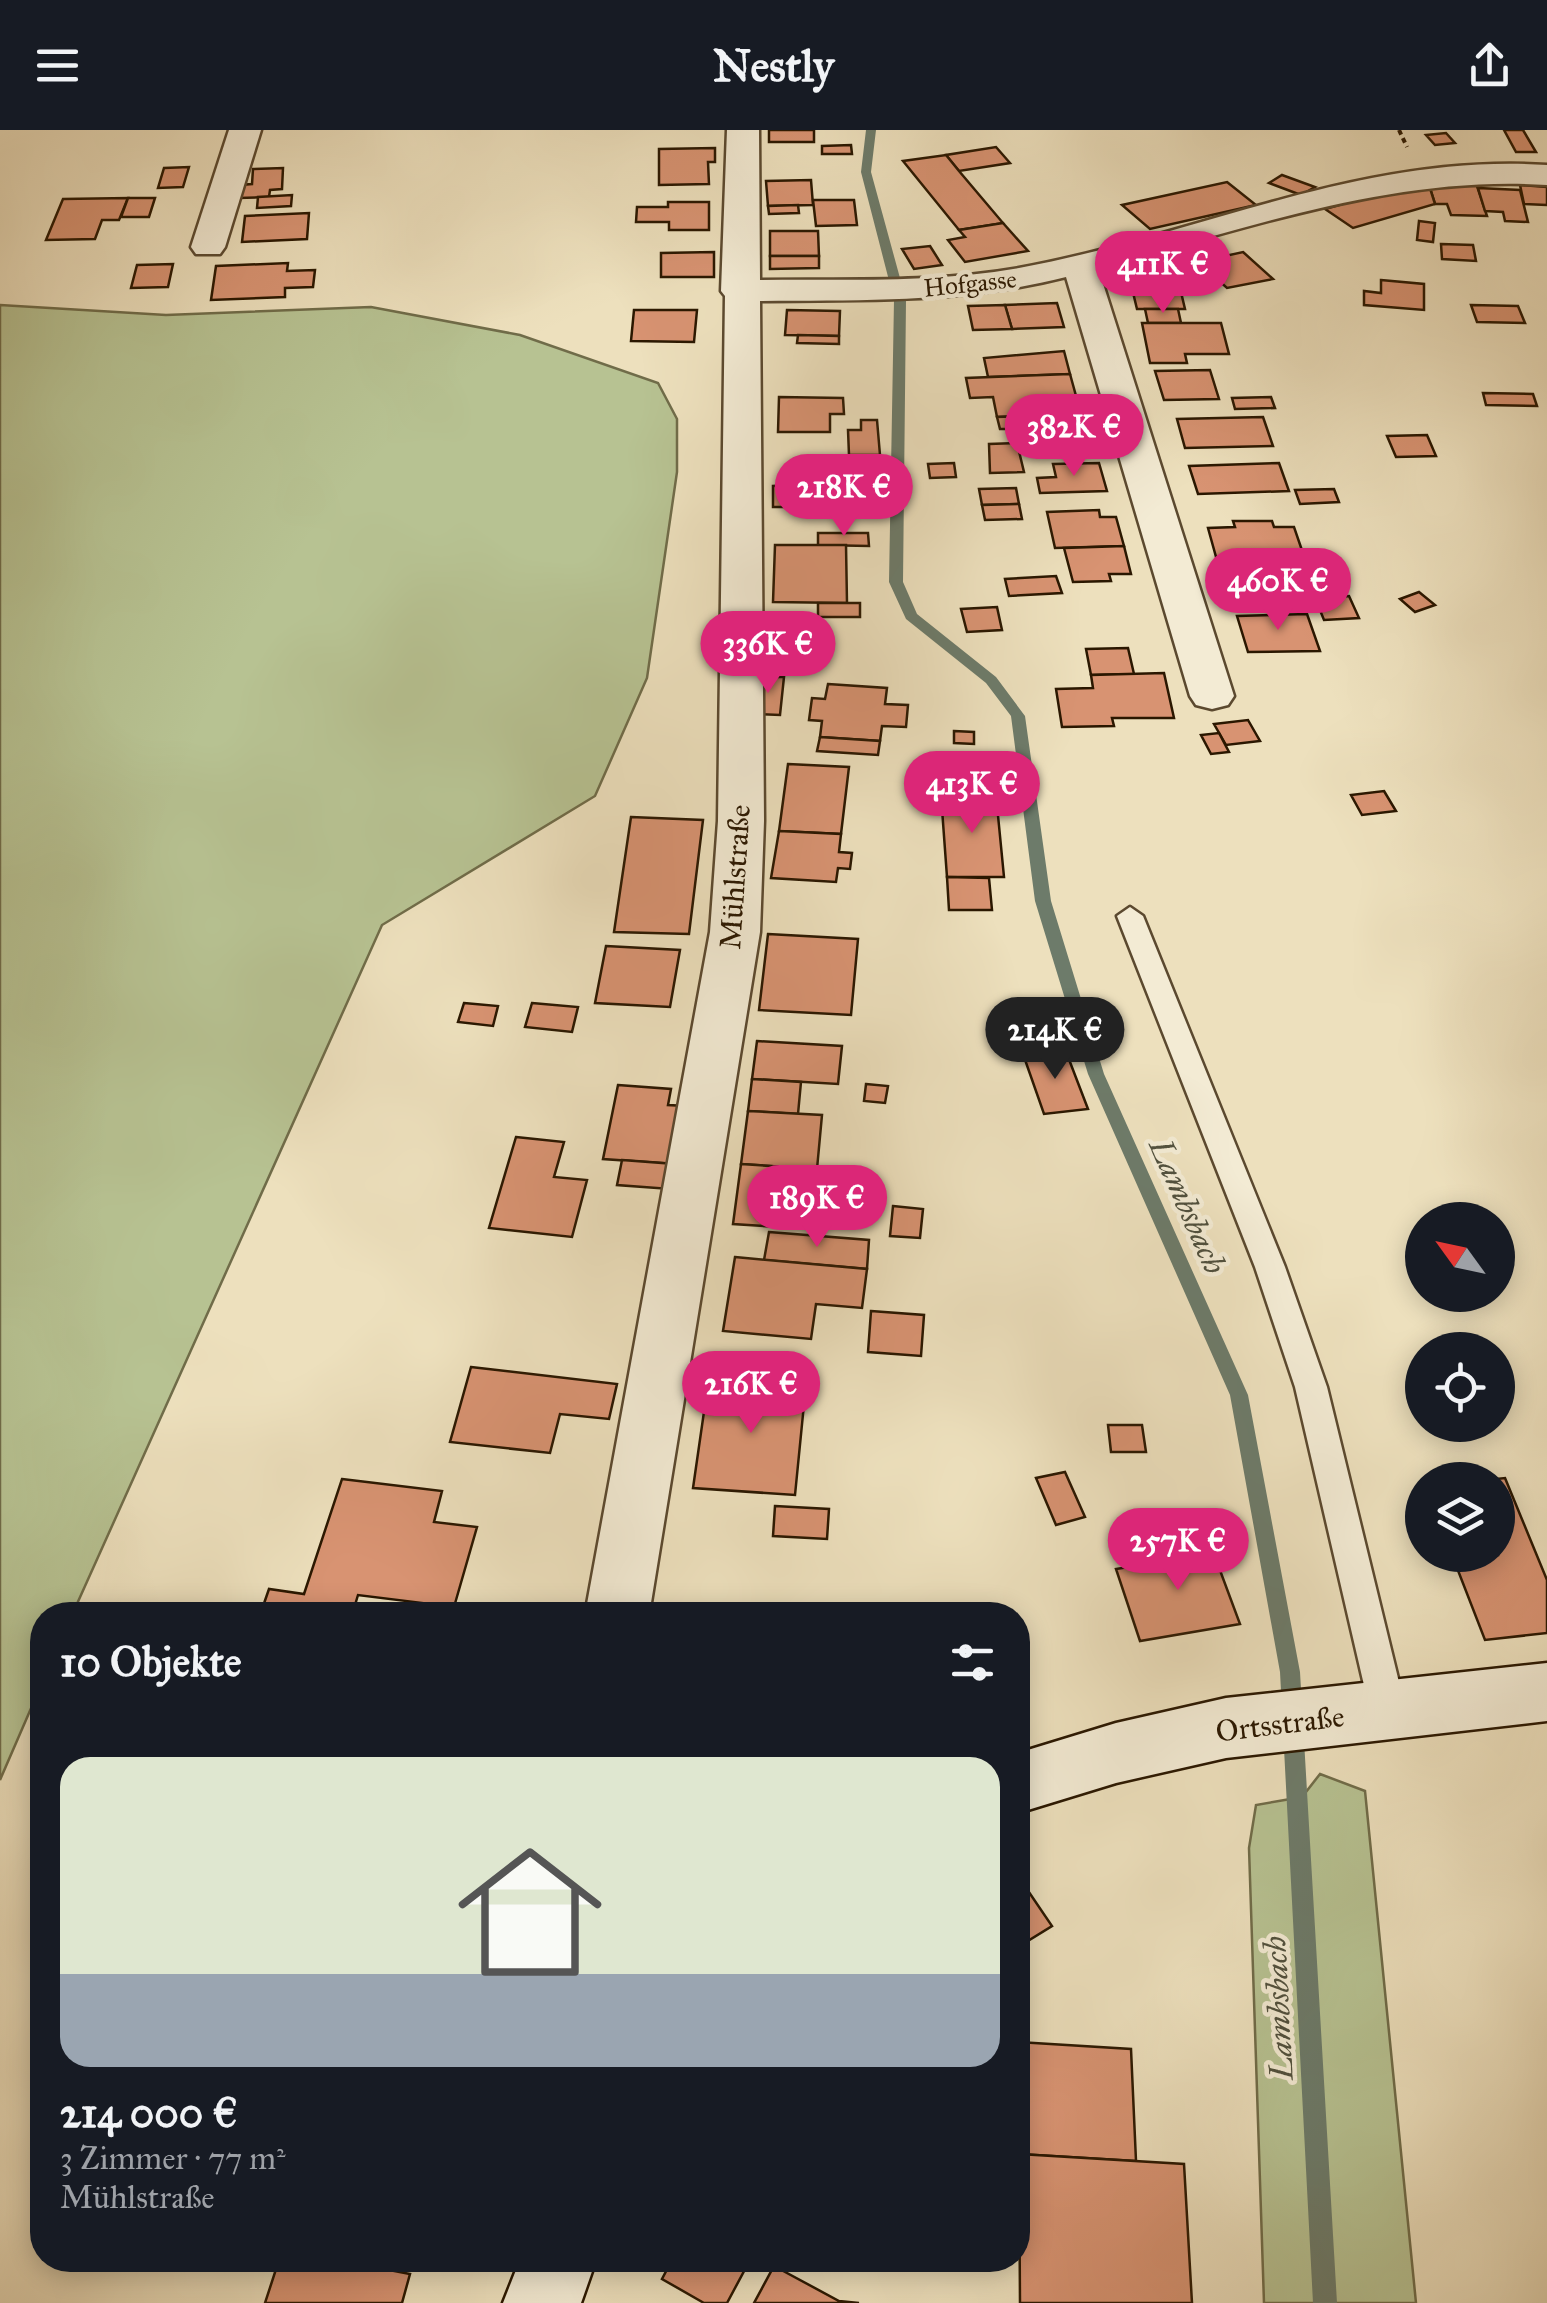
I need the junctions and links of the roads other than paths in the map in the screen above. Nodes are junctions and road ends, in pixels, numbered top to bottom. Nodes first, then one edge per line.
1 (246, 130) edge
2 (743, 130) edge
3 (1547, 174) edge
4 (208, 247) dead end
5 (1079, 263) junction
6 (739, 291) junction
7 (1212, 696) dead end
8 (1130, 916) dead end
9 (620, 1602) edge
10 (1547, 1692) edge
11 (1360, 1714) junction
12 (1030, 1780) edge
13 (554, 2272) edge
14 (542, 2303) edge

1 - 4 street
2 - 6 street, Mühlstraße
3 - 5 street, Hofgasse
5 - 6 street, Hofgasse
5 - 7 street
6 - 9 street, Mühlstraße
8 - 11 lane
10 - 11 street, Ortsstraße
11 - 12 street, Ortsstraße
13 - 14 street

